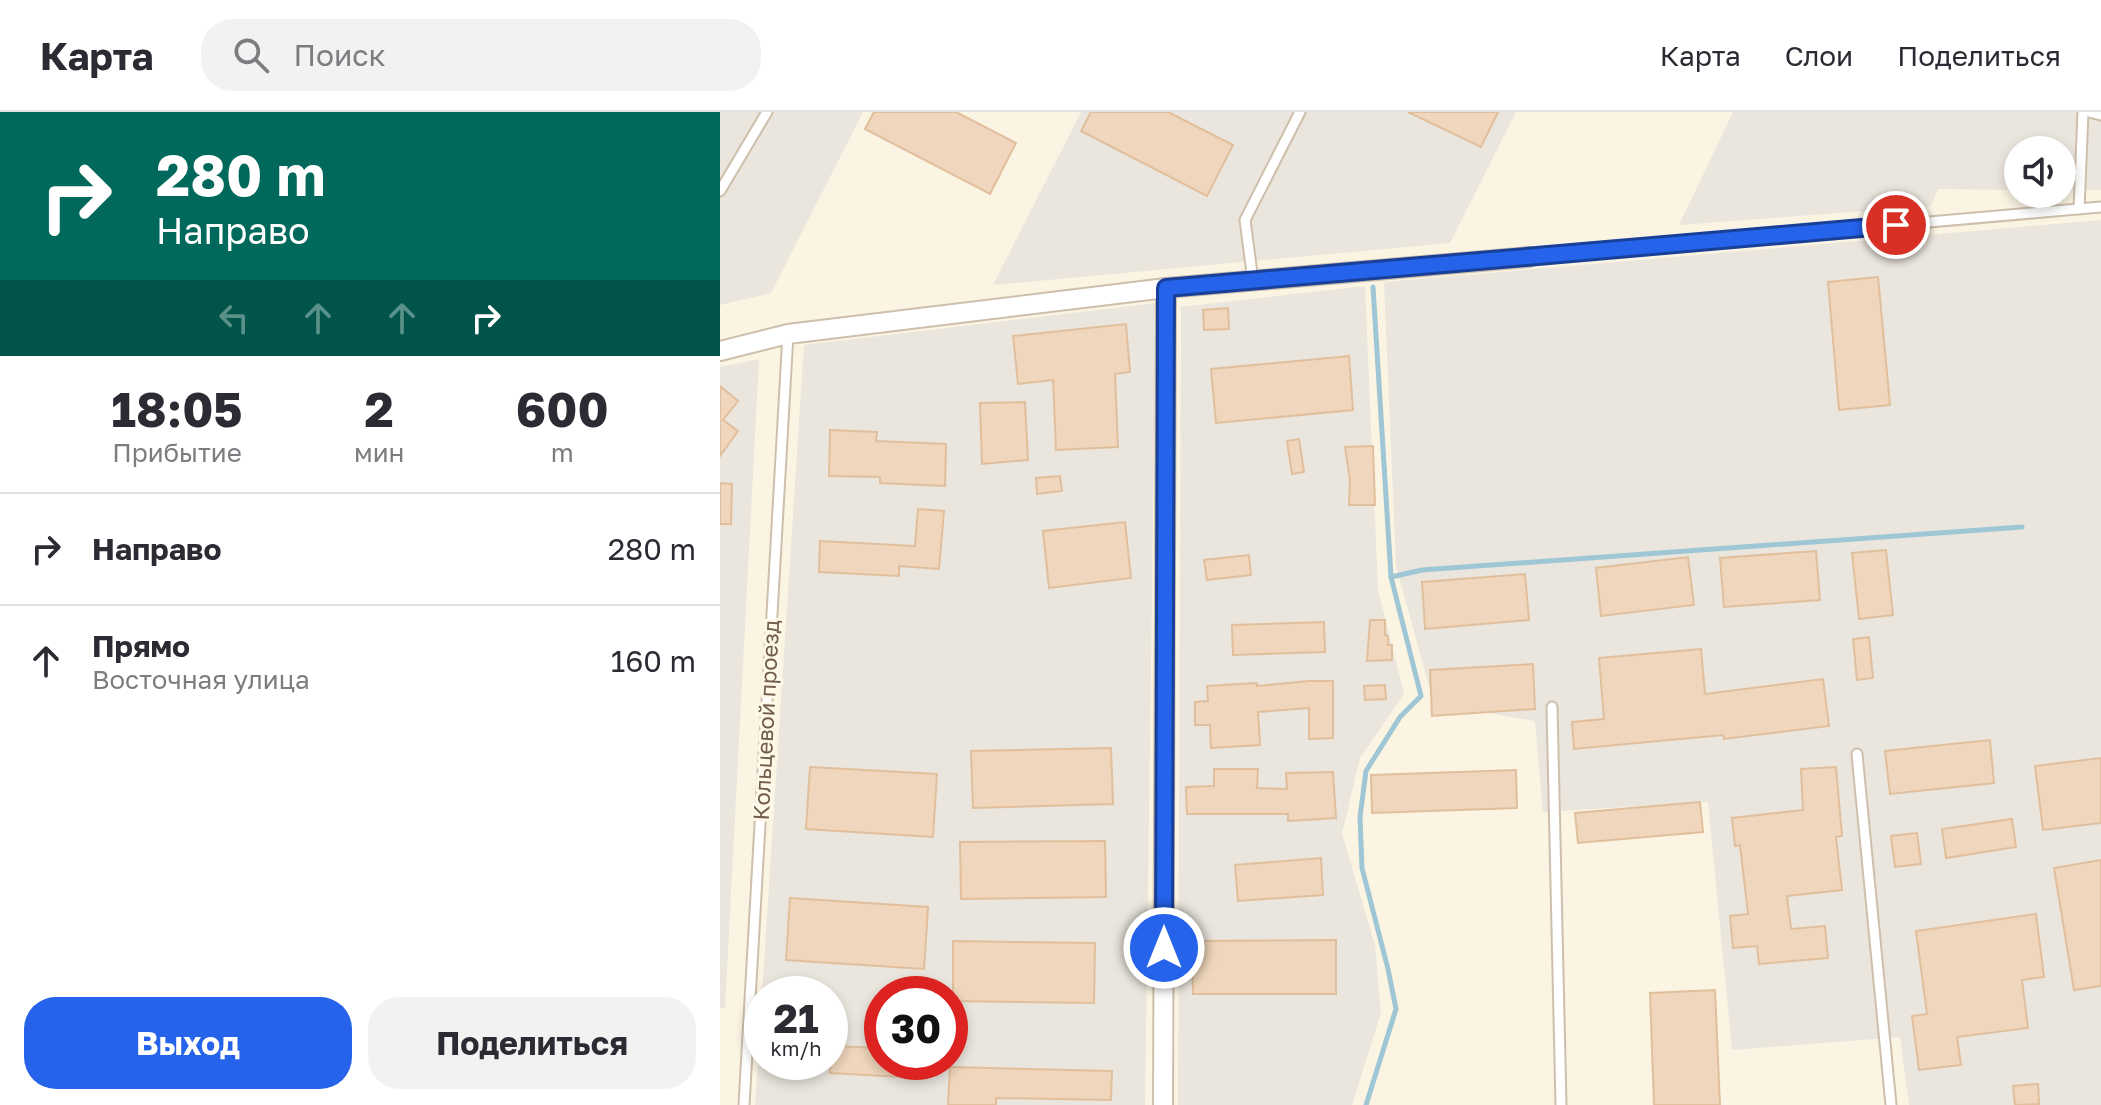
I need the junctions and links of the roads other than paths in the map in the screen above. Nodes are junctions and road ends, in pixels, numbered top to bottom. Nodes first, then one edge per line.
1 (767, 112) edge
2 (1300, 112) edge
3 (2083, 112) edge
4 (2089, 112) edge
5 (2101, 115) edge
6 (720, 191) edge
7 (2101, 207) edge
8 (2079, 209) junction
9 (1529, 257) joint
10 (1253, 281) junction
11 (1166, 288) junction
12 (788, 334) junction
13 (720, 351) edge
14 (1552, 707) dead end
15 (1857, 754) dead end
16 (744, 1105) edge
17 (1163, 1105) edge
18 (1561, 1105) edge
19 (1891, 1105) edge

1 - 6 lane
2 - 10 lane
3 - 8 lane
4 - 5 lane
7 - 8 lane
8 - 9 lane
9 - 10 street
10 - 11 street
11 - 12 street
11 - 17 street
12 - 13 street
12 - 16 lane, Кольцевой проезд
14 - 18 lane
15 - 19 lane

